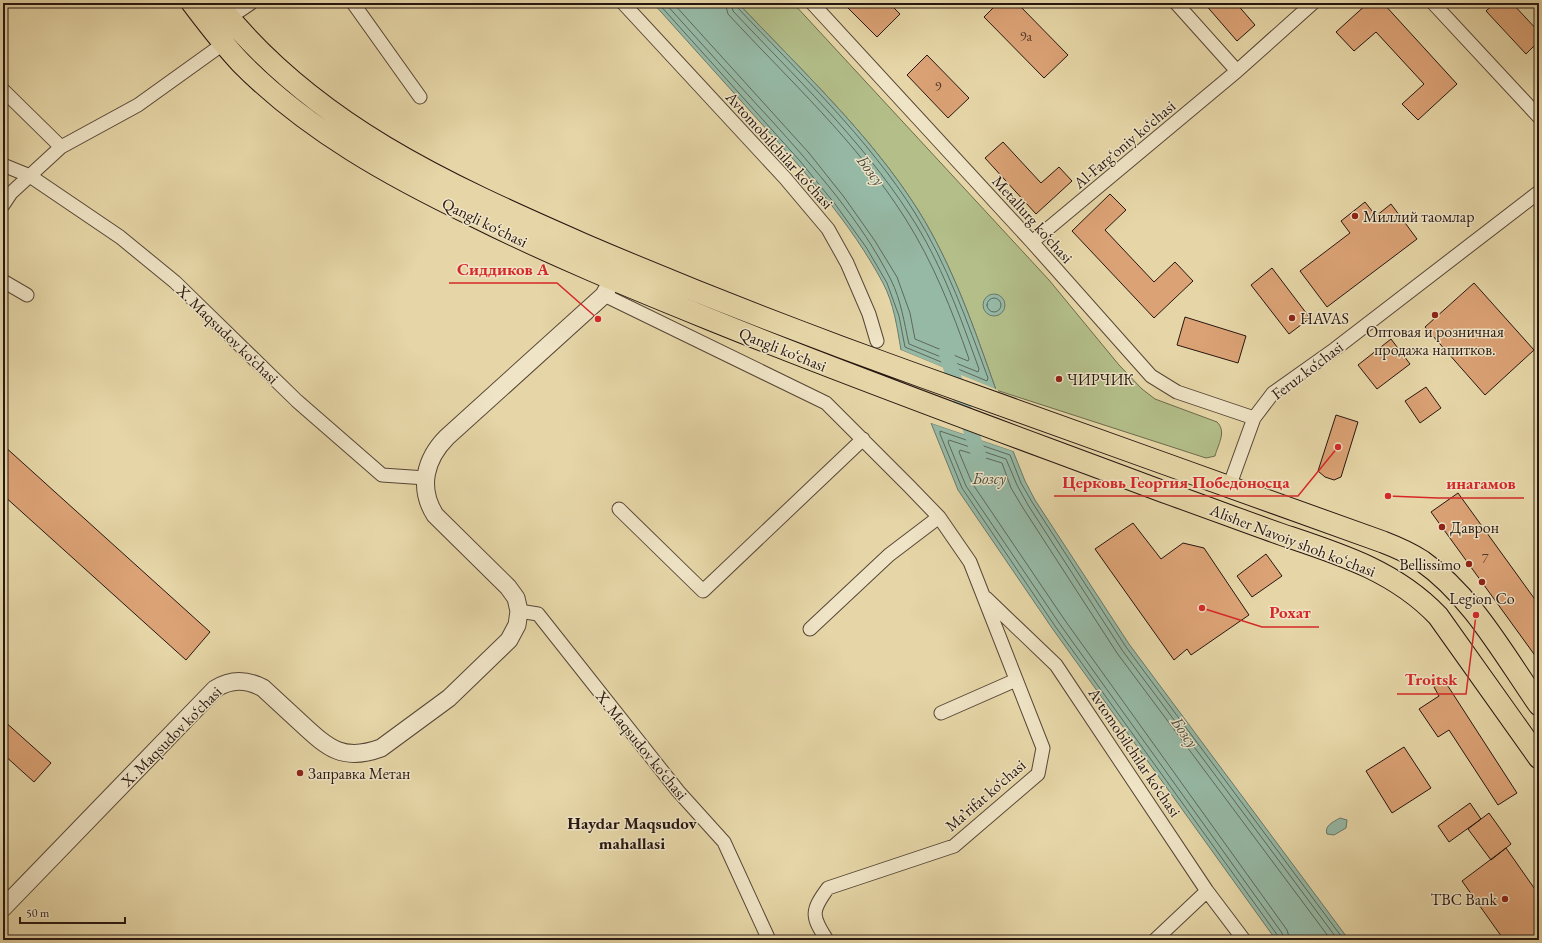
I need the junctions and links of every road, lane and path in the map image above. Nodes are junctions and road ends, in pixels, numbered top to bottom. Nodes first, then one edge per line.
1 (192, 3) edge
2 (251, 3) edge
3 (353, 3) edge
4 (623, 3) edge
5 (812, 3) edge
6 (1176, 3) edge
7 (1312, 3) edge
8 (1433, 3) edge
9 (223, 11) edge
10 (223, 44) junction
11 (1237, 71) junction
12 (3, 90) edge
13 (420, 97) dead end
14 (1539, 117) edge
15 (61, 148) junction
16 (3, 165) edge
17 (30, 176) junction
18 (1539, 192) edge
19 (3, 205) edge
20 (1032, 242) junction
21 (621, 260) junction
22 (3, 281) edge
23 (608, 288) junction
24 (27, 295) dead end
25 (877, 341) dead end
26 (1009, 408) joint
27 (1254, 418) junction
28 (1020, 438) joint
29 (863, 439) junction
30 (426, 478) junction
31 (1229, 487) junction
32 (619, 509) dead end
33 (1220, 513) junction
34 (939, 517) junction
35 (983, 595) junction
36 (519, 611) junction
37 (810, 629) dead end
38 (1016, 680) junction
39 (1539, 705) edge
40 (941, 713) dead end
41 (1539, 758) edge
42 (1207, 890) junction
43 (3, 908) edge
44 (769, 940) edge
45 (828, 940) edge
46 (1155, 940) edge
47 (1244, 940) edge

1 - 10 main road, Qangli ko‘chasi
2 - 9 street
3 - 13 street
4 - 25 street, Avtomobilchilar ko‘chasi
5 - 20 street, Metallurg ko‘chasi
6 - 11 street
7 - 11 street, Al-Farg‘oniy ko‘chasi
8 - 14 street
9 - 21 main road, Qangli ko‘chasi
10 - 15 street
10 - 23 main road, Qangli ko‘chasi
11 - 20 street, Al-Farg‘oniy ko‘chasi
12 - 15 street
15 - 17 street
16 - 17 street, X. Maqsudov ko‘chasi
17 - 19 street
17 - 30 street, X. Maqsudov ko‘chasi
18 - 27 street, Feruz ko‘chasi
20 - 27 street, Metallurg ko‘chasi
21 - 23 main road
21 - 26 main road, Qangli ko‘chasi
22 - 24 street
23 - 28 main road, Qangli ko‘chasi
23 - 29 street, Qangli ko‘chasi
23 - 30 street
26 - 31 main road, Alisher Navoiy shoh koʻchasi
27 - 31 street, Feruz ko‘chasi
28 - 33 main road, Alisher Navoiy shoh koʻchasi
29 - 32 street
29 - 34 street, Qangli ko‘chasi
30 - 36 street
31 - 33 main road, Feruz ko‘chasi
31 - 39 main road, Alisher Navoiy shoh koʻchasi
33 - 41 main road, Alisher Navoiy shoh koʻchasi
34 - 35 street, Maʼrifat ko‘chasi
34 - 37 street
35 - 38 street, Maʼrifat ko‘chasi
35 - 42 street, Avtomobilchilar ko‘chasi
36 - 43 street, X. Maqsudov ko‘chasi
36 - 44 street, X. Maqsudov ko‘chasi
38 - 40 street
38 - 45 street, Maʼrifat ko‘chasi
42 - 46 street
42 - 47 street, Avtomobilchilar ko‘chasi

